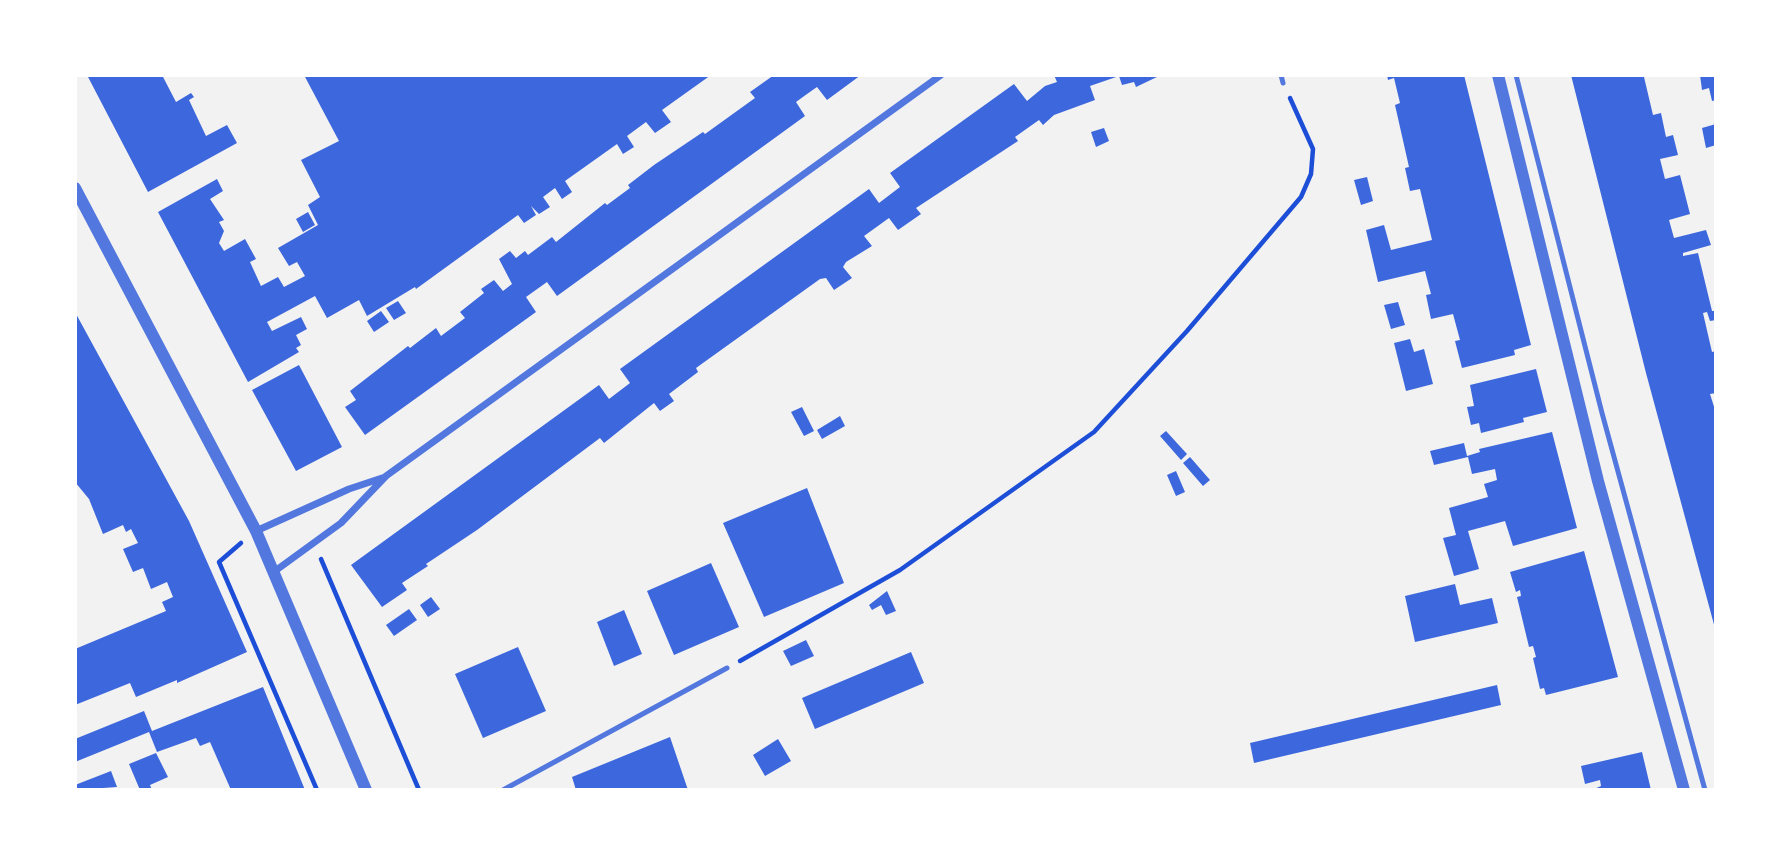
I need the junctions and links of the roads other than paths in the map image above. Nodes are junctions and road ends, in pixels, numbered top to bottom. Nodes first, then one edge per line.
1 (941, 75) edge
2 (1281, 75) edge
3 (1498, 75) edge
4 (1516, 75) edge
5 (1283, 83) road end
6 (75, 188) edge
7 (386, 476) junction
8 (256, 531) junction
9 (275, 571) junction
10 (727, 668) road end
11 (366, 790) edge
12 (503, 790) edge
13 (1684, 790) edge
14 (1705, 790) edge

1 - 7 street
2 - 5 lane
3 - 13 street
4 - 14 lane
6 - 8 street
7 - 8 street
7 - 9 street
8 - 9 street
9 - 11 street
10 - 12 lane

